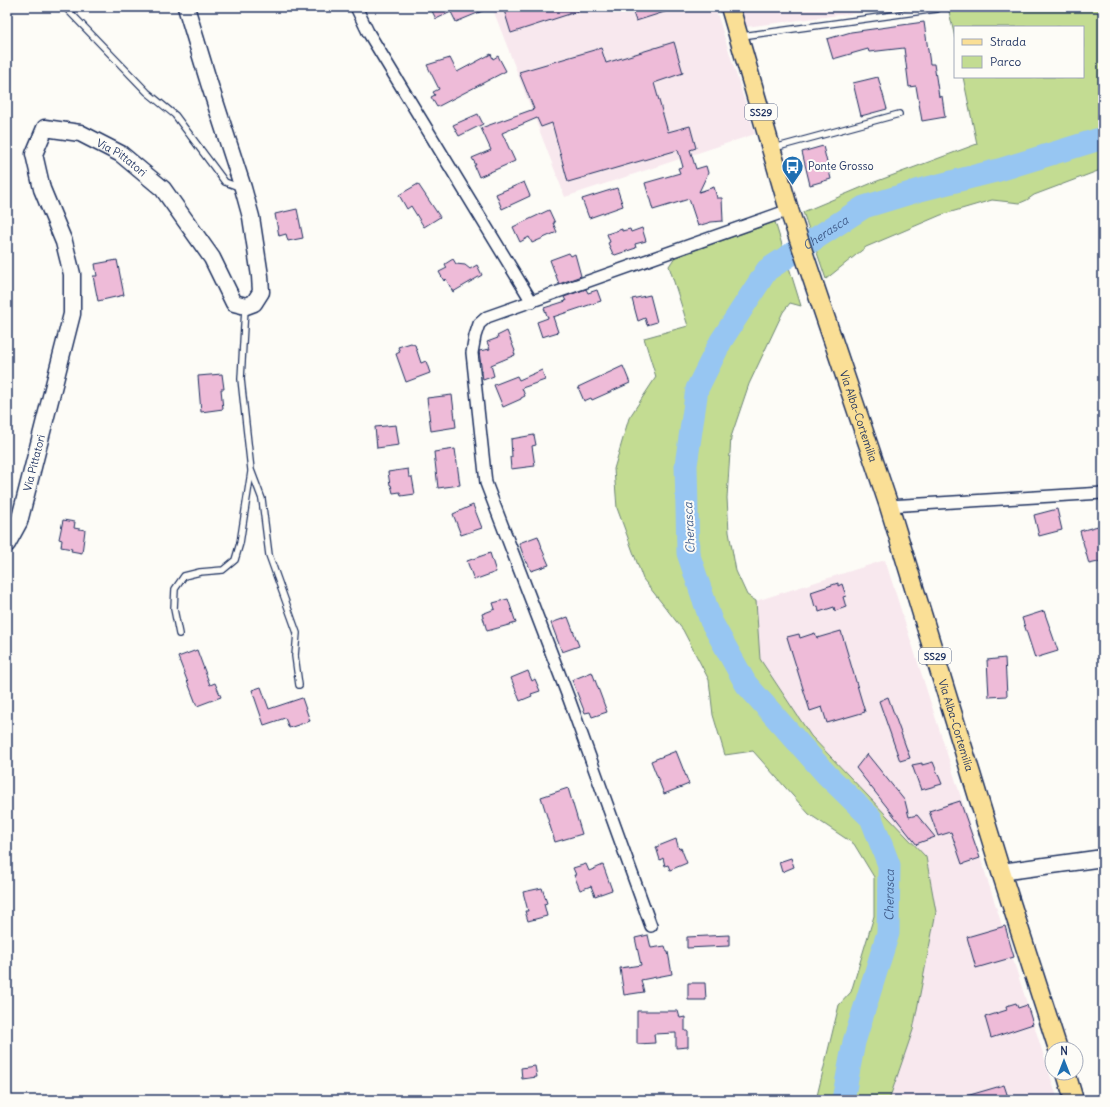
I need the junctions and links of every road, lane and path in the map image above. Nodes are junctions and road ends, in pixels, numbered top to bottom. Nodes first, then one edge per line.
1 (65, 7) edge
2 (186, 7) edge
3 (356, 7) edge
4 (730, 7) edge
5 (937, 9) dead end
6 (738, 36) junction
7 (899, 114) dead end
8 (771, 148) junction
9 (243, 188) junction
10 (790, 214) junction
11 (532, 302) junction
12 (246, 306) junction
13 (252, 471) junction
14 (1103, 493) edge
15 (889, 506) junction
16 (7, 544) edge
17 (179, 634) dead end
18 (299, 685) dead end
19 (1103, 858) edge
20 (1001, 872) junction
21 (652, 926) dead end
22 (1055, 1041) edge
23 (1068, 1081) edge
24 (1074, 1100) edge

1 - 9 lane
2 - 9 street
3 - 11 street
4 - 6 main road, SS29
5 - 6 lane
6 - 8 main road, SS29
7 - 8 lane
8 - 10 main road, SS29
9 - 12 street
10 - 11 street
10 - 15 main road, Via Alba-Cortemilia / SS29
11 - 21 street
12 - 13 lane
12 - 16 street, Via Pittatori
13 - 17 lane
13 - 18 lane
14 - 15 street
15 - 20 main road, Via Alba-Cortemilia / SS29
19 - 20 street
20 - 22 main road, Via Alba-Cortemilia / SS29
23 - 24 main road

